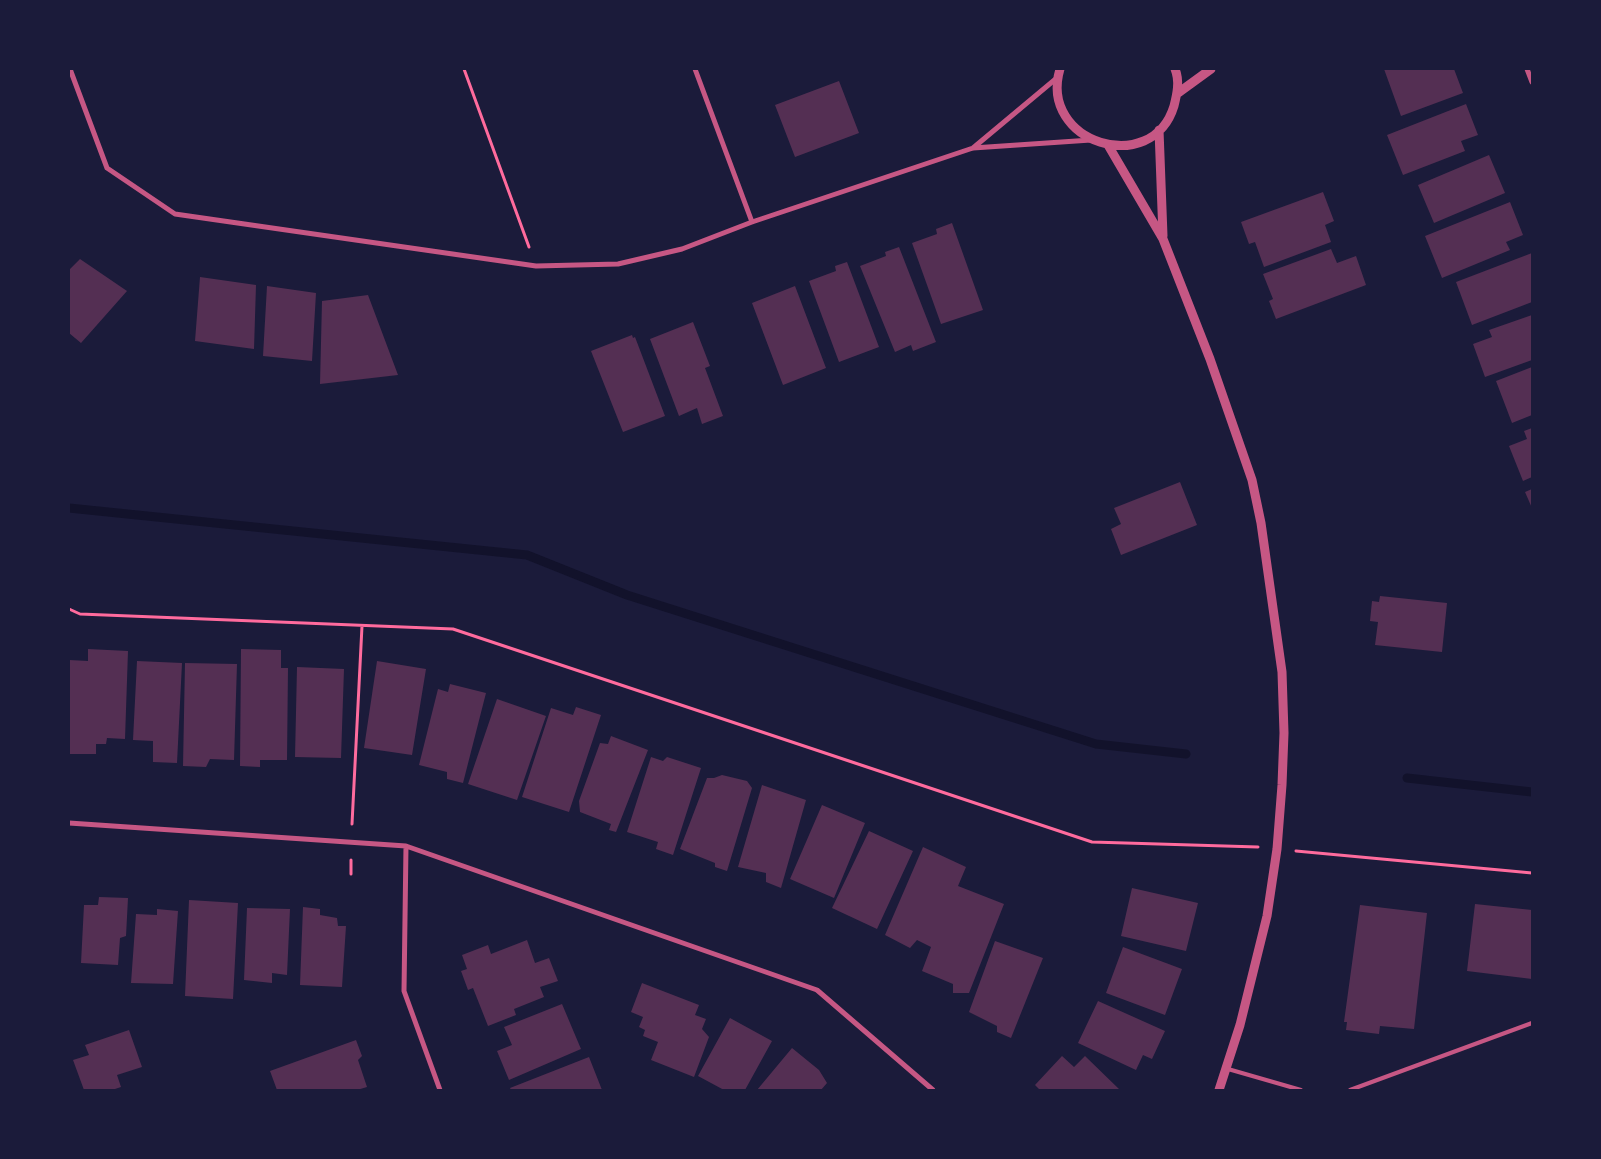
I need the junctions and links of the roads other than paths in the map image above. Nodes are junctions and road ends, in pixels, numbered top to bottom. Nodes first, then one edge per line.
1 (70, 69) edge
2 (695, 69) edge
3 (1175, 69) edge
4 (1211, 69) edge
5 (1527, 69) edge
6 (1059, 73) edge
7 (1532, 82) edge
8 (1178, 93) junction
9 (1159, 130) junction
10 (1091, 140) junction
11 (1108, 145) junction
12 (973, 148) junction
13 (752, 222) junction
14 (1163, 239) junction
15 (69, 823) edge
16 (406, 846) junction
17 (1532, 1023) edge
18 (1228, 1069) junction
19 (440, 1090) edge
20 (932, 1090) edge
21 (1219, 1090) edge
22 (1301, 1090) edge
23 (1350, 1090) edge

1 - 13 street
2 - 13 street
3 - 8 street
4 - 8 street
5 - 7 street
6 - 10 street
6 - 12 street
8 - 9 street
9 - 11 street
9 - 14 street
10 - 11 street
10 - 12 street
11 - 14 street
12 - 13 street
14 - 18 street
15 - 16 street
16 - 19 street
16 - 20 street
17 - 23 lane
18 - 21 street
18 - 22 lane

